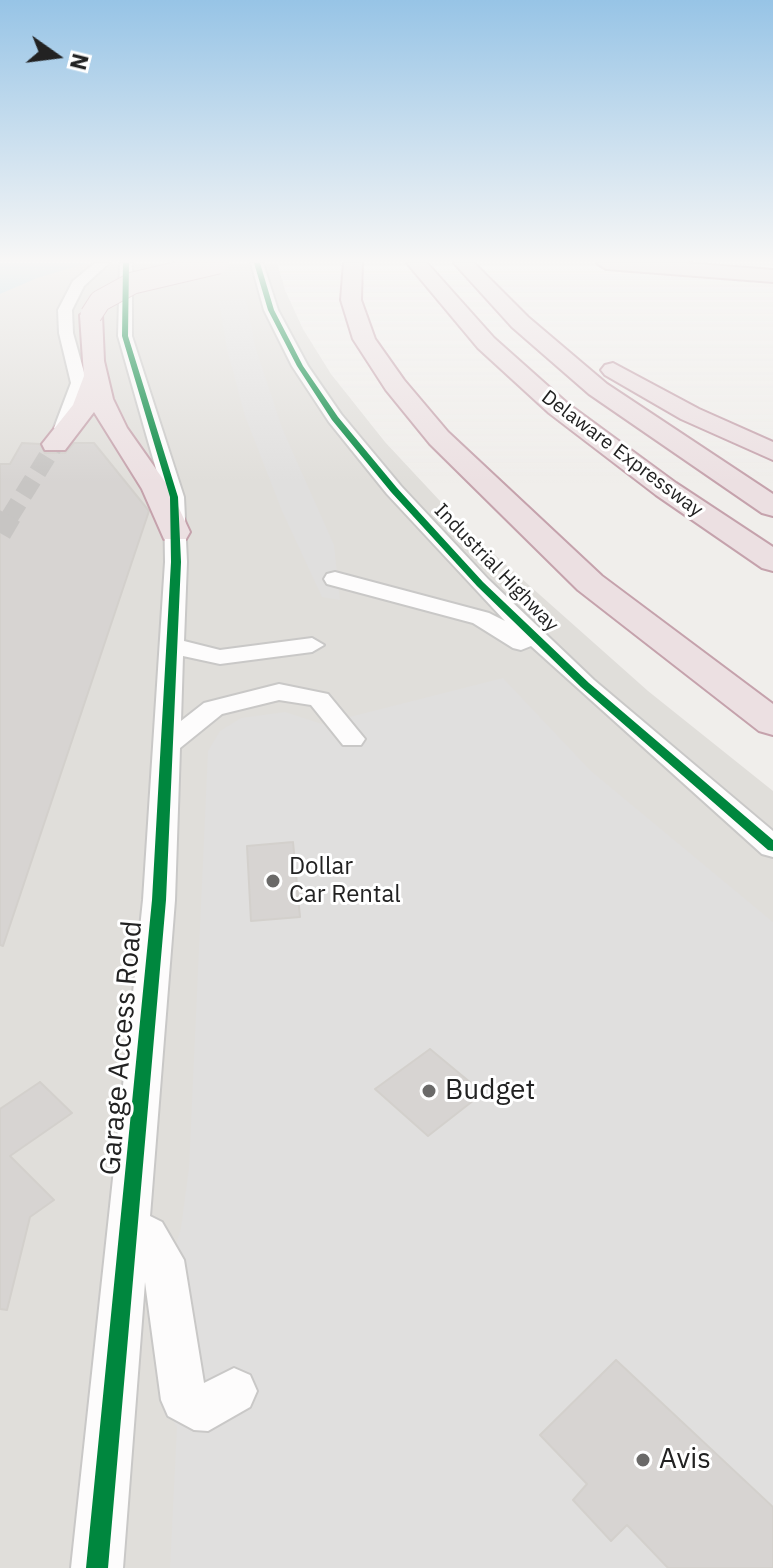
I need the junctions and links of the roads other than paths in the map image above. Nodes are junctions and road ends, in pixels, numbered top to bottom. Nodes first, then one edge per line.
1 (67, 336) edge
2 (92, 336) edge
3 (126, 336) edge
4 (284, 336) edge
5 (363, 336) edge
6 (480, 336) edge
7 (537, 336) edge
8 (565, 336) edge
9 (94, 379) junction
10 (55, 444) joint
11 (773, 452) edge
12 (773, 507) edge
13 (175, 532) junction
14 (773, 561) edge
15 (335, 579) dead end
16 (312, 645) dead end
17 (173, 646) junction
18 (585, 685) junction
19 (773, 723) edge
20 (352, 739) dead end
21 (170, 743) junction
22 (773, 847) edge
23 (129, 1226) junction
24 (234, 1391) dead end
25 (97, 1568) edge

1 - 10 street
2 - 9 highway, bridge
3 - 13 street, Garage Access Road
4 - 18 street, Industrial Highway
5 - 19 highway
6 - 14 highway, Delaware Expressway
7 - 12 highway, Delaware Expressway
8 - 11 highway
9 - 10 highway
9 - 13 highway
13 - 17 street, Garage Access Road
15 - 18 street
16 - 17 street
17 - 21 street, Garage Access Road
18 - 22 street, Industrial Highway
20 - 21 street
21 - 23 street, Garage Access Road
23 - 24 street
23 - 25 street, Garage Access Road

